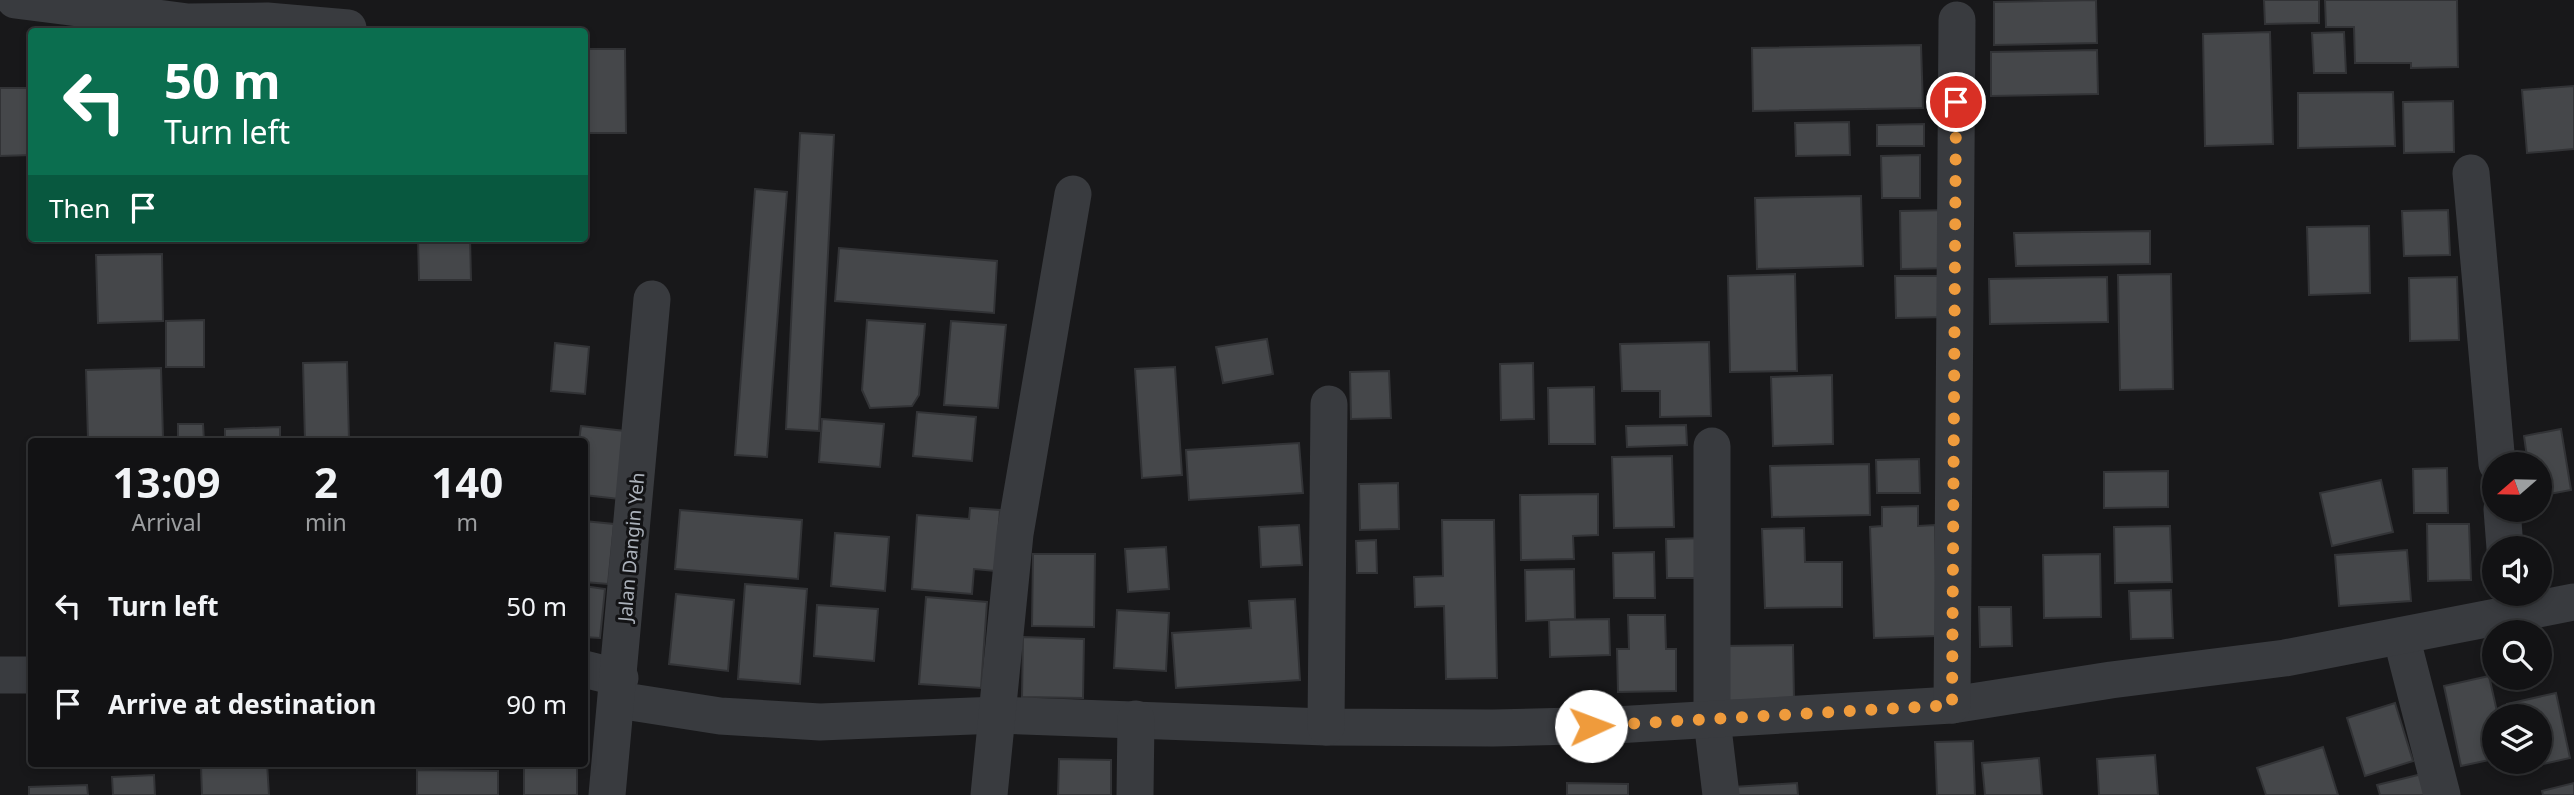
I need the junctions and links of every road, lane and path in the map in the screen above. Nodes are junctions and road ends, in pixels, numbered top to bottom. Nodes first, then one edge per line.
1 (15, 0) edge
2 (138, 7) edge
3 (1957, 20) dead end
4 (348, 28) dead end
5 (2471, 173) dead end
6 (1073, 194) dead end
7 (652, 299) dead end
8 (1329, 404) dead end
9 (1712, 446) dead end
10 (2496, 452) edge
11 (2574, 602) edge
12 (2552, 603) edge
13 (2504, 606) edge
14 (2400, 636) junction
15 (588, 670) edge
16 (0, 675) edge
17 (28, 675) edge
18 (619, 689) junction
19 (1952, 705) junction
20 (998, 715) junction
21 (1136, 719) junction
22 (1712, 720) junction
23 (1326, 727) junction
24 (607, 795) edge
25 (989, 795) edge
26 (1135, 795) edge
27 (1721, 795) edge
28 (2442, 795) edge

1 - 2 street
2 - 4 street
3 - 19 street
5 - 10 street
6 - 20 street
7 - 18 street, Jalan Dangin Yeh
8 - 23 street
9 - 22 street
11 - 12 street
13 - 14 street
14 - 19 street
14 - 28 street
15 - 18 street
16 - 17 street
18 - 20 street
18 - 24 street, Jalan Dangin Yeh
19 - 22 street
20 - 21 street
20 - 25 street
21 - 23 street
21 - 26 street
22 - 23 street
22 - 27 street

